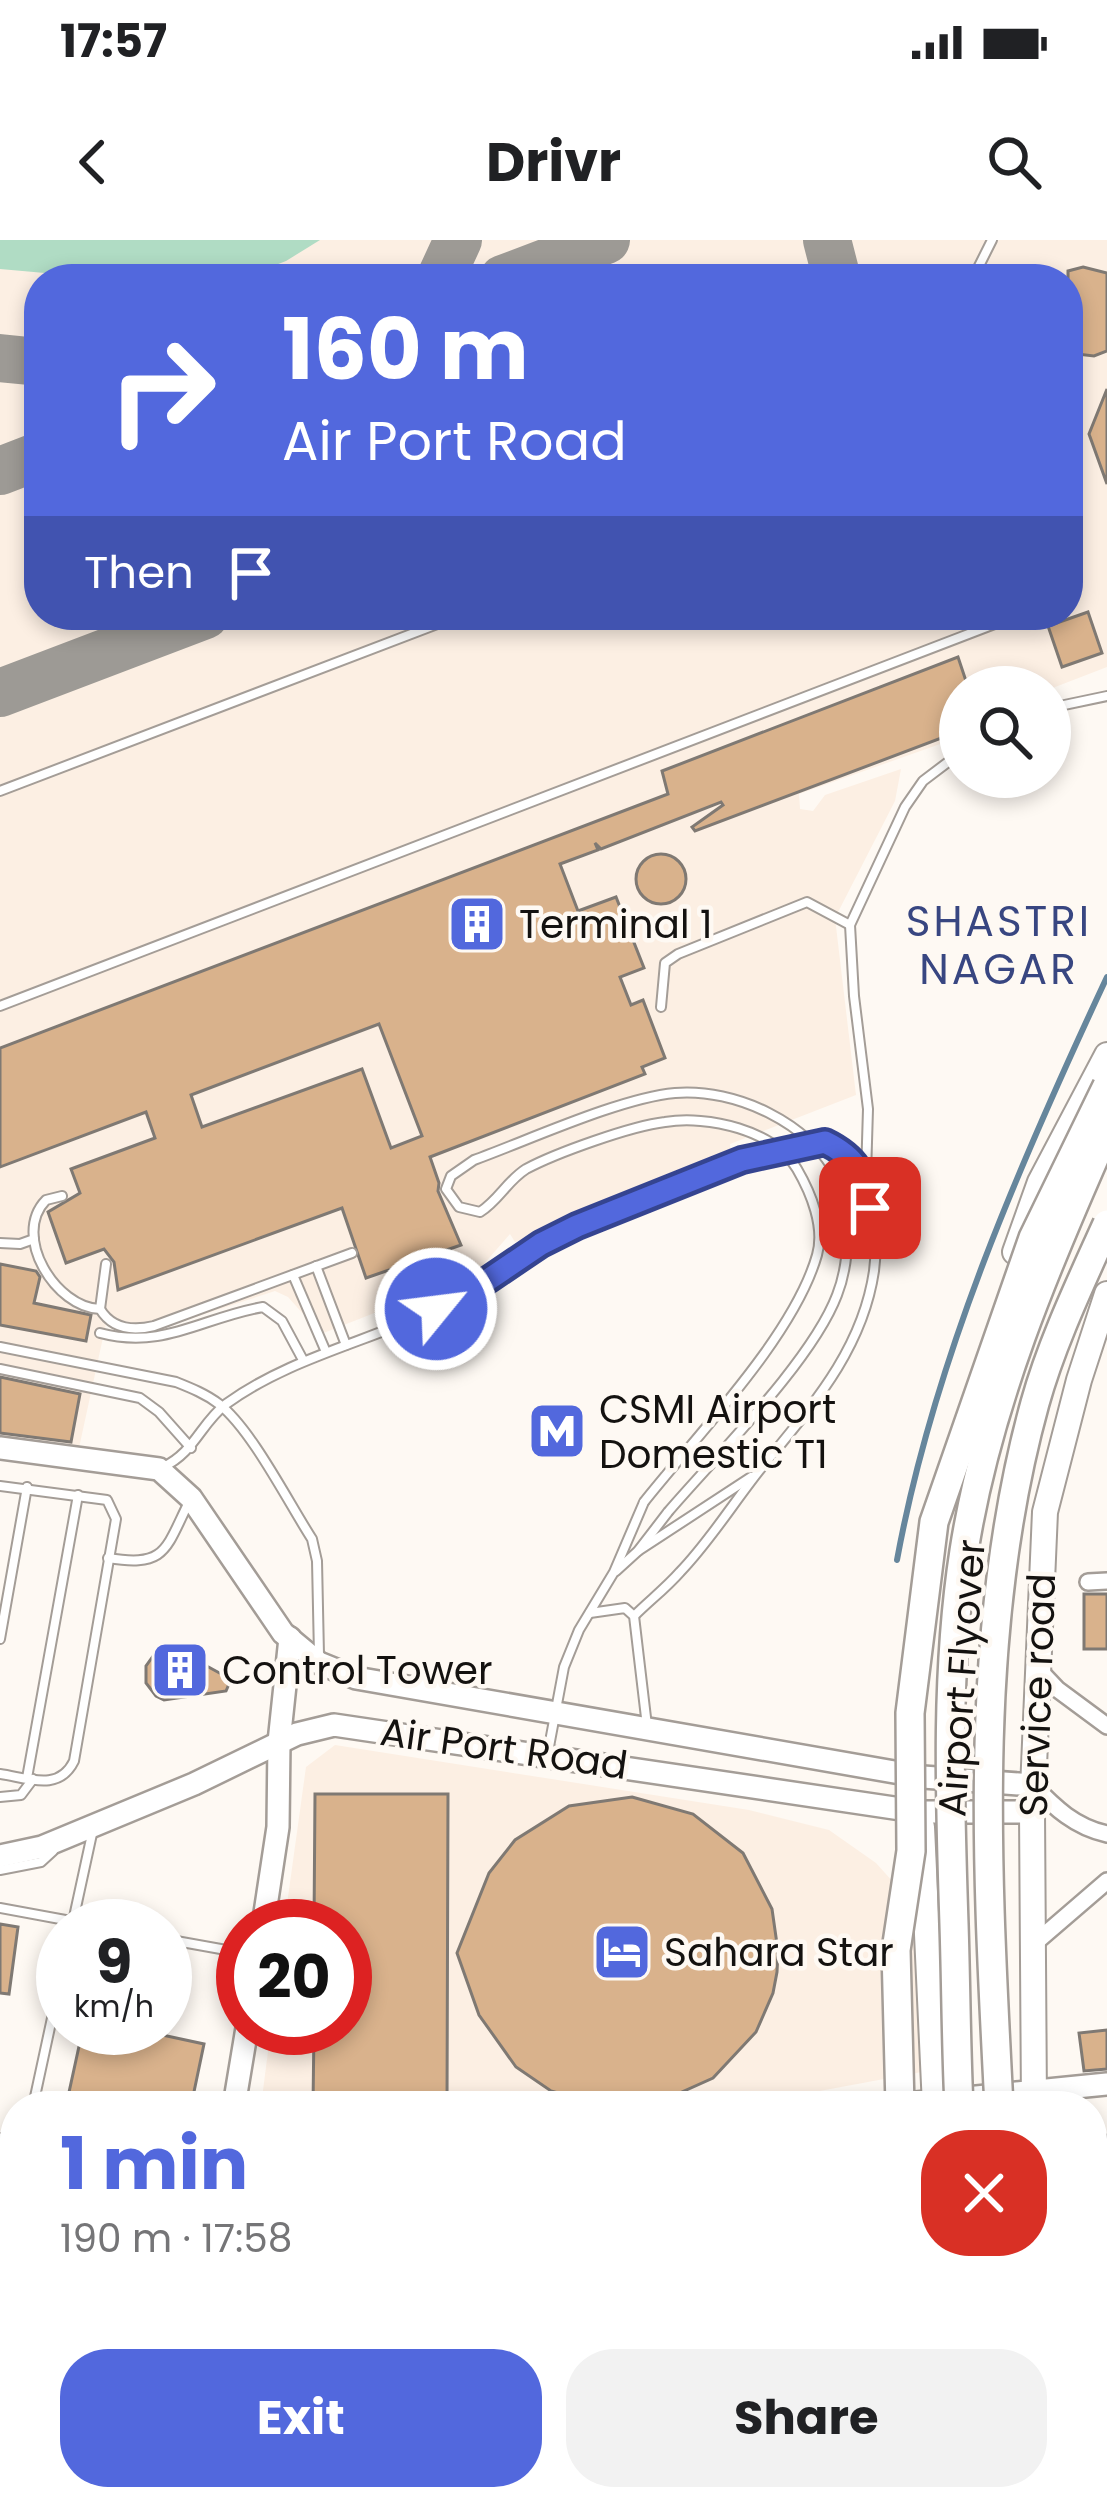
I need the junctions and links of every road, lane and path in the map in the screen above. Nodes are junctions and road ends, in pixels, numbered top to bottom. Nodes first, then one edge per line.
1 (422, 630) edge
2 (979, 630) edge
3 (1107, 696) edge
4 (1071, 704) edge
5 (939, 769) edge
6 (0, 791) edge
7 (850, 925) junction
8 (0, 1006) edge
9 (661, 1007) dead end
10 (1107, 1055) edge
11 (1107, 1086) edge
12 (1107, 1129) edge
13 (866, 1177) junction
14 (62, 1196) dead end
15 (1107, 1224) edge
16 (34, 1239) junction
17 (0, 1243) edge
18 (352, 1253) dead end
19 (106, 1264) dead end
20 (316, 1266) junction
21 (293, 1274) junction
22 (1107, 1294) edge
23 (100, 1309) junction
24 (100, 1333) dead end
25 (346, 1345) junction
26 (0, 1347) edge
27 (326, 1352) junction
28 (303, 1360) junction
29 (0, 1369) edge
30 (222, 1406) junction
31 (0, 1448) edge
32 (191, 1448) junction
33 (159, 1469) junction
34 (757, 1473) junction
35 (0, 1486) edge
36 (28, 1487) junction
37 (78, 1495) junction
38 (190, 1498) junction
39 (638, 1551) junction
40 (108, 1558) junction
41 (614, 1571) junction
42 (1107, 1581) edge
43 (1088, 1582) dead end
44 (589, 1613) junction
45 (634, 1616) junction
46 (290, 1639) junction
47 (0, 1640) edge
48 (319, 1663) junction
49 (1038, 1669) junction
50 (555, 1712) junction
51 (647, 1726) junction
52 (1107, 1726) edge
53 (279, 1742) junction
54 (548, 1754) junction
55 (0, 1774) edge
56 (923, 1777) junction
57 (30, 1779) junction
58 (1033, 1785) junction
59 (0, 1796) edge
60 (921, 1812) junction
61 (1032, 1812) junction
62 (83, 1830) junction
63 (1107, 1834) edge
64 (0, 1856) edge
65 (0, 1870) edge
66 (1107, 1881) edge
67 (76, 1899) edge
68 (267, 1899) edge
69 (0, 1908) edge
70 (36, 1916) edge
71 (1035, 1943) junction
72 (44, 2055) edge
73 (242, 2055) edge
74 (1107, 2084) edge
75 (36, 2091) edge
76 (236, 2091) edge
77 (900, 2091) edge
78 (942, 2091) edge
79 (943, 2091) edge
80 (998, 2091) edge
81 (1034, 2091) edge
82 (1070, 2091) edge

1 - 6 lane
2 - 8 lane
3 - 4 lane
5 - 7 lane
7 - 9 lane
7 - 13 lane
10 - 56 main road
11 - 77 highway, bridge
12 - 79 highway, Airport Flyover, bridge
13 - 25 lane
13 - 34 lane
14 - 16 lane
15 - 80 highway, Airport Flyover, bridge
16 - 17 lane
16 - 23 lane
18 - 20 lane
19 - 23 lane
20 - 21 lane
20 - 25 lane
21 - 23 lane
21 - 27 lane
22 - 49 main road, Service road
24 - 28 lane
25 - 27 lane
26 - 30 lane
27 - 28 lane
28 - 30 lane
29 - 32 lane
30 - 32 lane
30 - 48 lane
31 - 33 street
32 - 33 lane
33 - 38 street, Air Port Road
34 - 39 lane
34 - 45 lane
35 - 36 lane
36 - 37 lane
36 - 47 lane
37 - 40 lane
37 - 57 lane
38 - 40 lane
38 - 46 street, Air Port Road
39 - 41 lane
39 - 41 lane, bridge
40 - 57 lane
41 - 44 lane
42 - 43 street
44 - 45 lane
44 - 50 lane
45 - 51 lane, Air Port Road
46 - 48 street, Air Port Road
46 - 53 street
48 - 50 street, Air Port Road
49 - 52 street
49 - 58 main road, Service road
50 - 51 street, Air Port Road
50 - 54 lane
51 - 56 street, Air Port Road
53 - 54 street, Air Port Road
53 - 62 street, Air Port Road
53 - 68 street
54 - 60 street, Air Port Road
55 - 57 lane
56 - 58 street, Air Port Road
56 - 60 main road
57 - 59 lane
58 - 61 main road, Service road
58 - 63 street
60 - 61 street, Air Port Road
60 - 78 main road
61 - 71 main road, Service road
62 - 64 street, Air Port Road
62 - 65 lane
62 - 67 lane
66 - 71 street
69 - 70 lane
71 - 81 main road, Service road
72 - 75 lane
73 - 76 street
74 - 82 street

